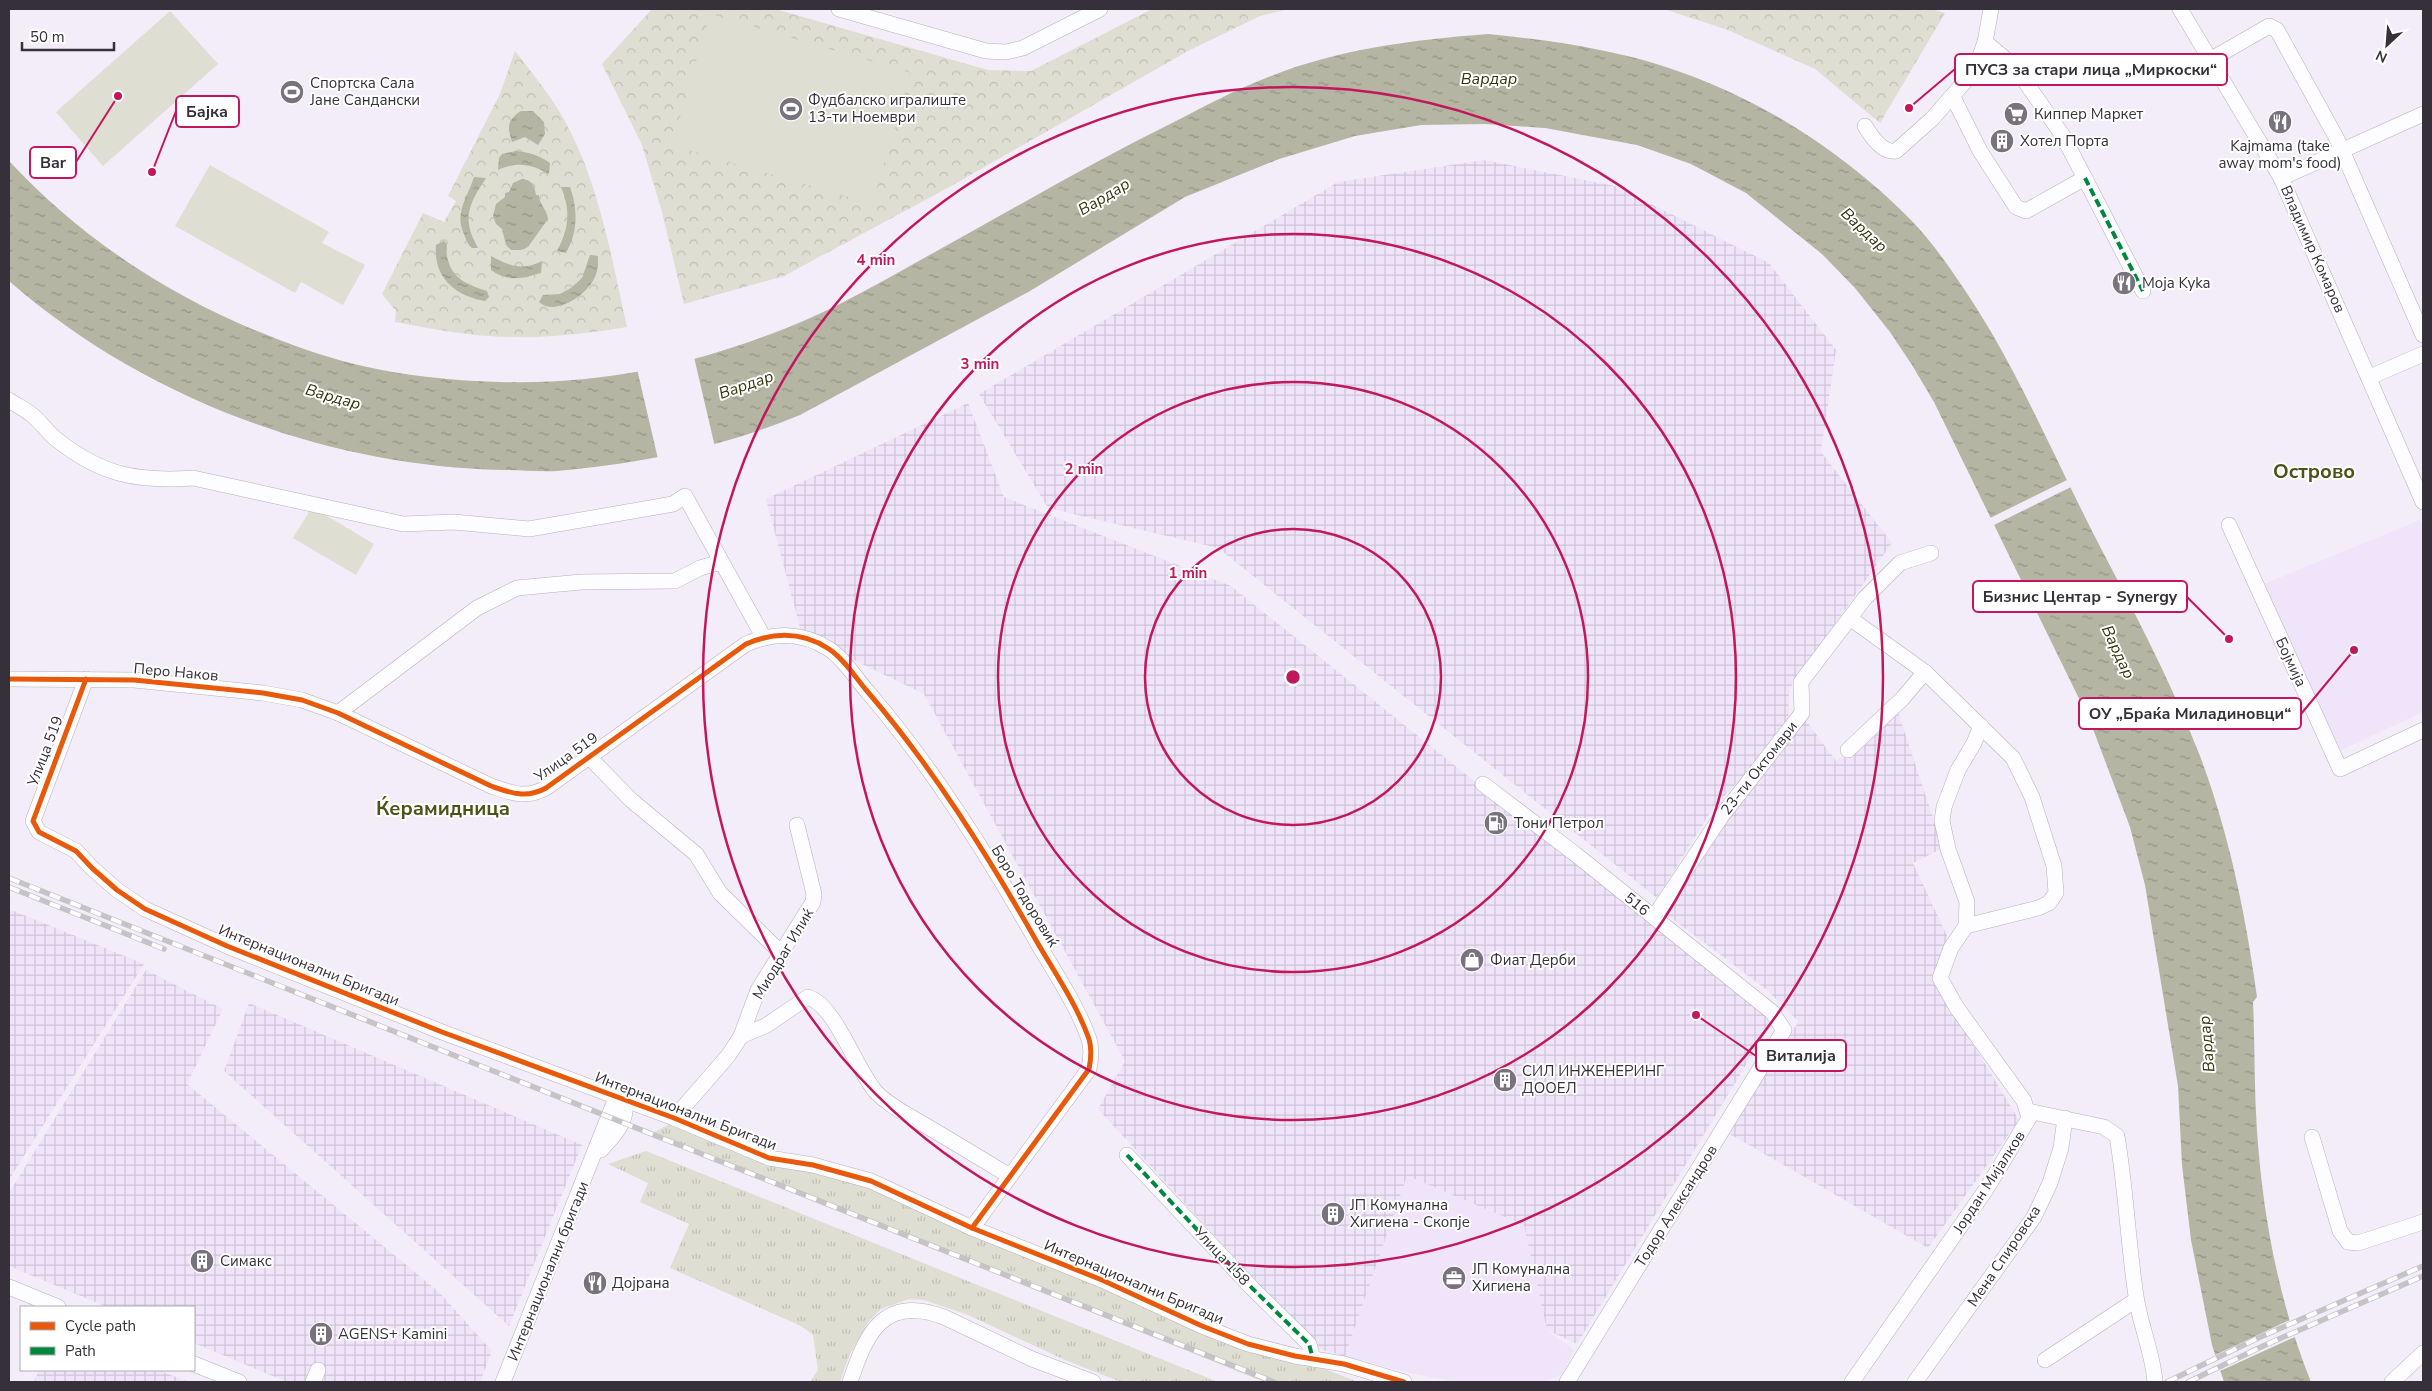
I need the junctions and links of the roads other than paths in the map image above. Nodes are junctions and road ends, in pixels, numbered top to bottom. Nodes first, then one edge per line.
1 (839, 9) edge
2 (1100, 9) edge
3 (1991, 9) edge
4 (2180, 9) edge
5 (1985, 42) junction
6 (2210, 60) junction
7 (1953, 97) junction
8 (2423, 114) edge
9 (1864, 126) dead end
10 (2341, 150) junction
11 (2085, 178) junction
12 (2281, 178) junction
13 (2143, 291) dead end
14 (2423, 335) edge
15 (2423, 354) edge
16 (2370, 377) junction
17 (9, 400) edge
18 (2423, 502) edge
19 (2229, 525) dead end
20 (1931, 553) dead end
21 (721, 562) junction
22 (1851, 618) junction
23 (764, 638) junction
24 (1925, 672) junction
25 (9, 679) edge
26 (86, 680) junction
27 (338, 713) junction
28 (1981, 726) junction
29 (2423, 730) edge
30 (1848, 750) dead end
31 (588, 756) junction
32 (1483, 784) dead end
33 (797, 825) dead end
34 (39, 832) joint
35 (1654, 917) junction
36 (1966, 926) junction
37 (781, 953) junction
38 (1784, 1030) joint
39 (742, 1036) junction
40 (621, 1099) junction
41 (2028, 1111) junction
42 (674, 1118) junction
43 (2065, 1118) junction
44 (622, 1126) junction
45 (2312, 1137) dead end
46 (1126, 1155) dead end
47 (593, 1159) junction
48 (1008, 1176) junction
49 (2423, 1222) edge
50 (972, 1228) junction
51 (9, 1287) edge
52 (2136, 1300) junction
53 (56, 1306) edge
54 (2419, 1358) edge
55 (1313, 1359) junction
56 (2046, 1360) dead end
57 (195, 1364) edge
58 (1857, 1381) edge
59 (239, 1382) edge
60 (503, 1382) edge
61 (850, 1382) edge
62 (1094, 1382) edge
63 (1404, 1382) edge
64 (1567, 1382) edge
65 (1915, 1382) edge
66 (2155, 1382) edge
67 (2392, 1382) edge

1 - 2 street
3 - 5 street
4 - 6 street, Владимир Комаров
5 - 7 street
5 - 11 street
6 - 10 street
6 - 12 street, Владимир Комаров
7 - 9 street
7 - 11 street
8 - 10 street
10 - 12 street
10 - 14 street
11 - 13 street
12 - 16 street, Владимир Комаров
15 - 16 street
16 - 18 street, Владимир Комаров
17 - 21 street
19 - 29 street, Бојмија
20 - 22 street, 23-ти Октомври
21 - 23 street
21 - 27 street
22 - 24 street
22 - 35 street, 23-ти Октомври
23 - 31 street, Улица 519
23 - 48 street, Боро Тодоровиќ
24 - 28 street
24 - 30 street
25 - 26 street, Перо Наков
26 - 27 street, Перо Наков
26 - 34 street, Улица 519
27 - 31 street, Улица 519
28 - 36 street
28 - 36 street
31 - 37 street
32 - 35 street, 516
33 - 37 street, Миодраг Илиќ
34 - 40 street, Интернационални Бригади
35 - 38 street, 516
36 - 41 street, Јордан Мијалков
37 - 39 street, Миодраг Илиќ
38 - 64 street, Тодор Александров
39 - 42 street, Миодраг Илиќ
39 - 48 street
40 - 42 street, Интернационални Бригади
40 - 44 street, Интернационални бригади
40 - 47 street, Интернационални бригади
41 - 43 street
41 - 58 street, Јордан Мијалков
42 - 44 street
42 - 50 street, Интернационални Бригади
43 - 52 street
43 - 65 street, Мена Спировска
44 - 47 street, Интернационални бригади
45 - 49 street
46 - 55 street, Улица 158
47 - 60 street, Интернационални бригади
48 - 50 street, Боро Тодоровиќ
50 - 55 street, Интернационални Бригади
51 - 53 street
52 - 56 street
52 - 66 street
54 - 67 street
55 - 63 street, Интернационални Бригади
57 - 59 street
61 - 62 street

